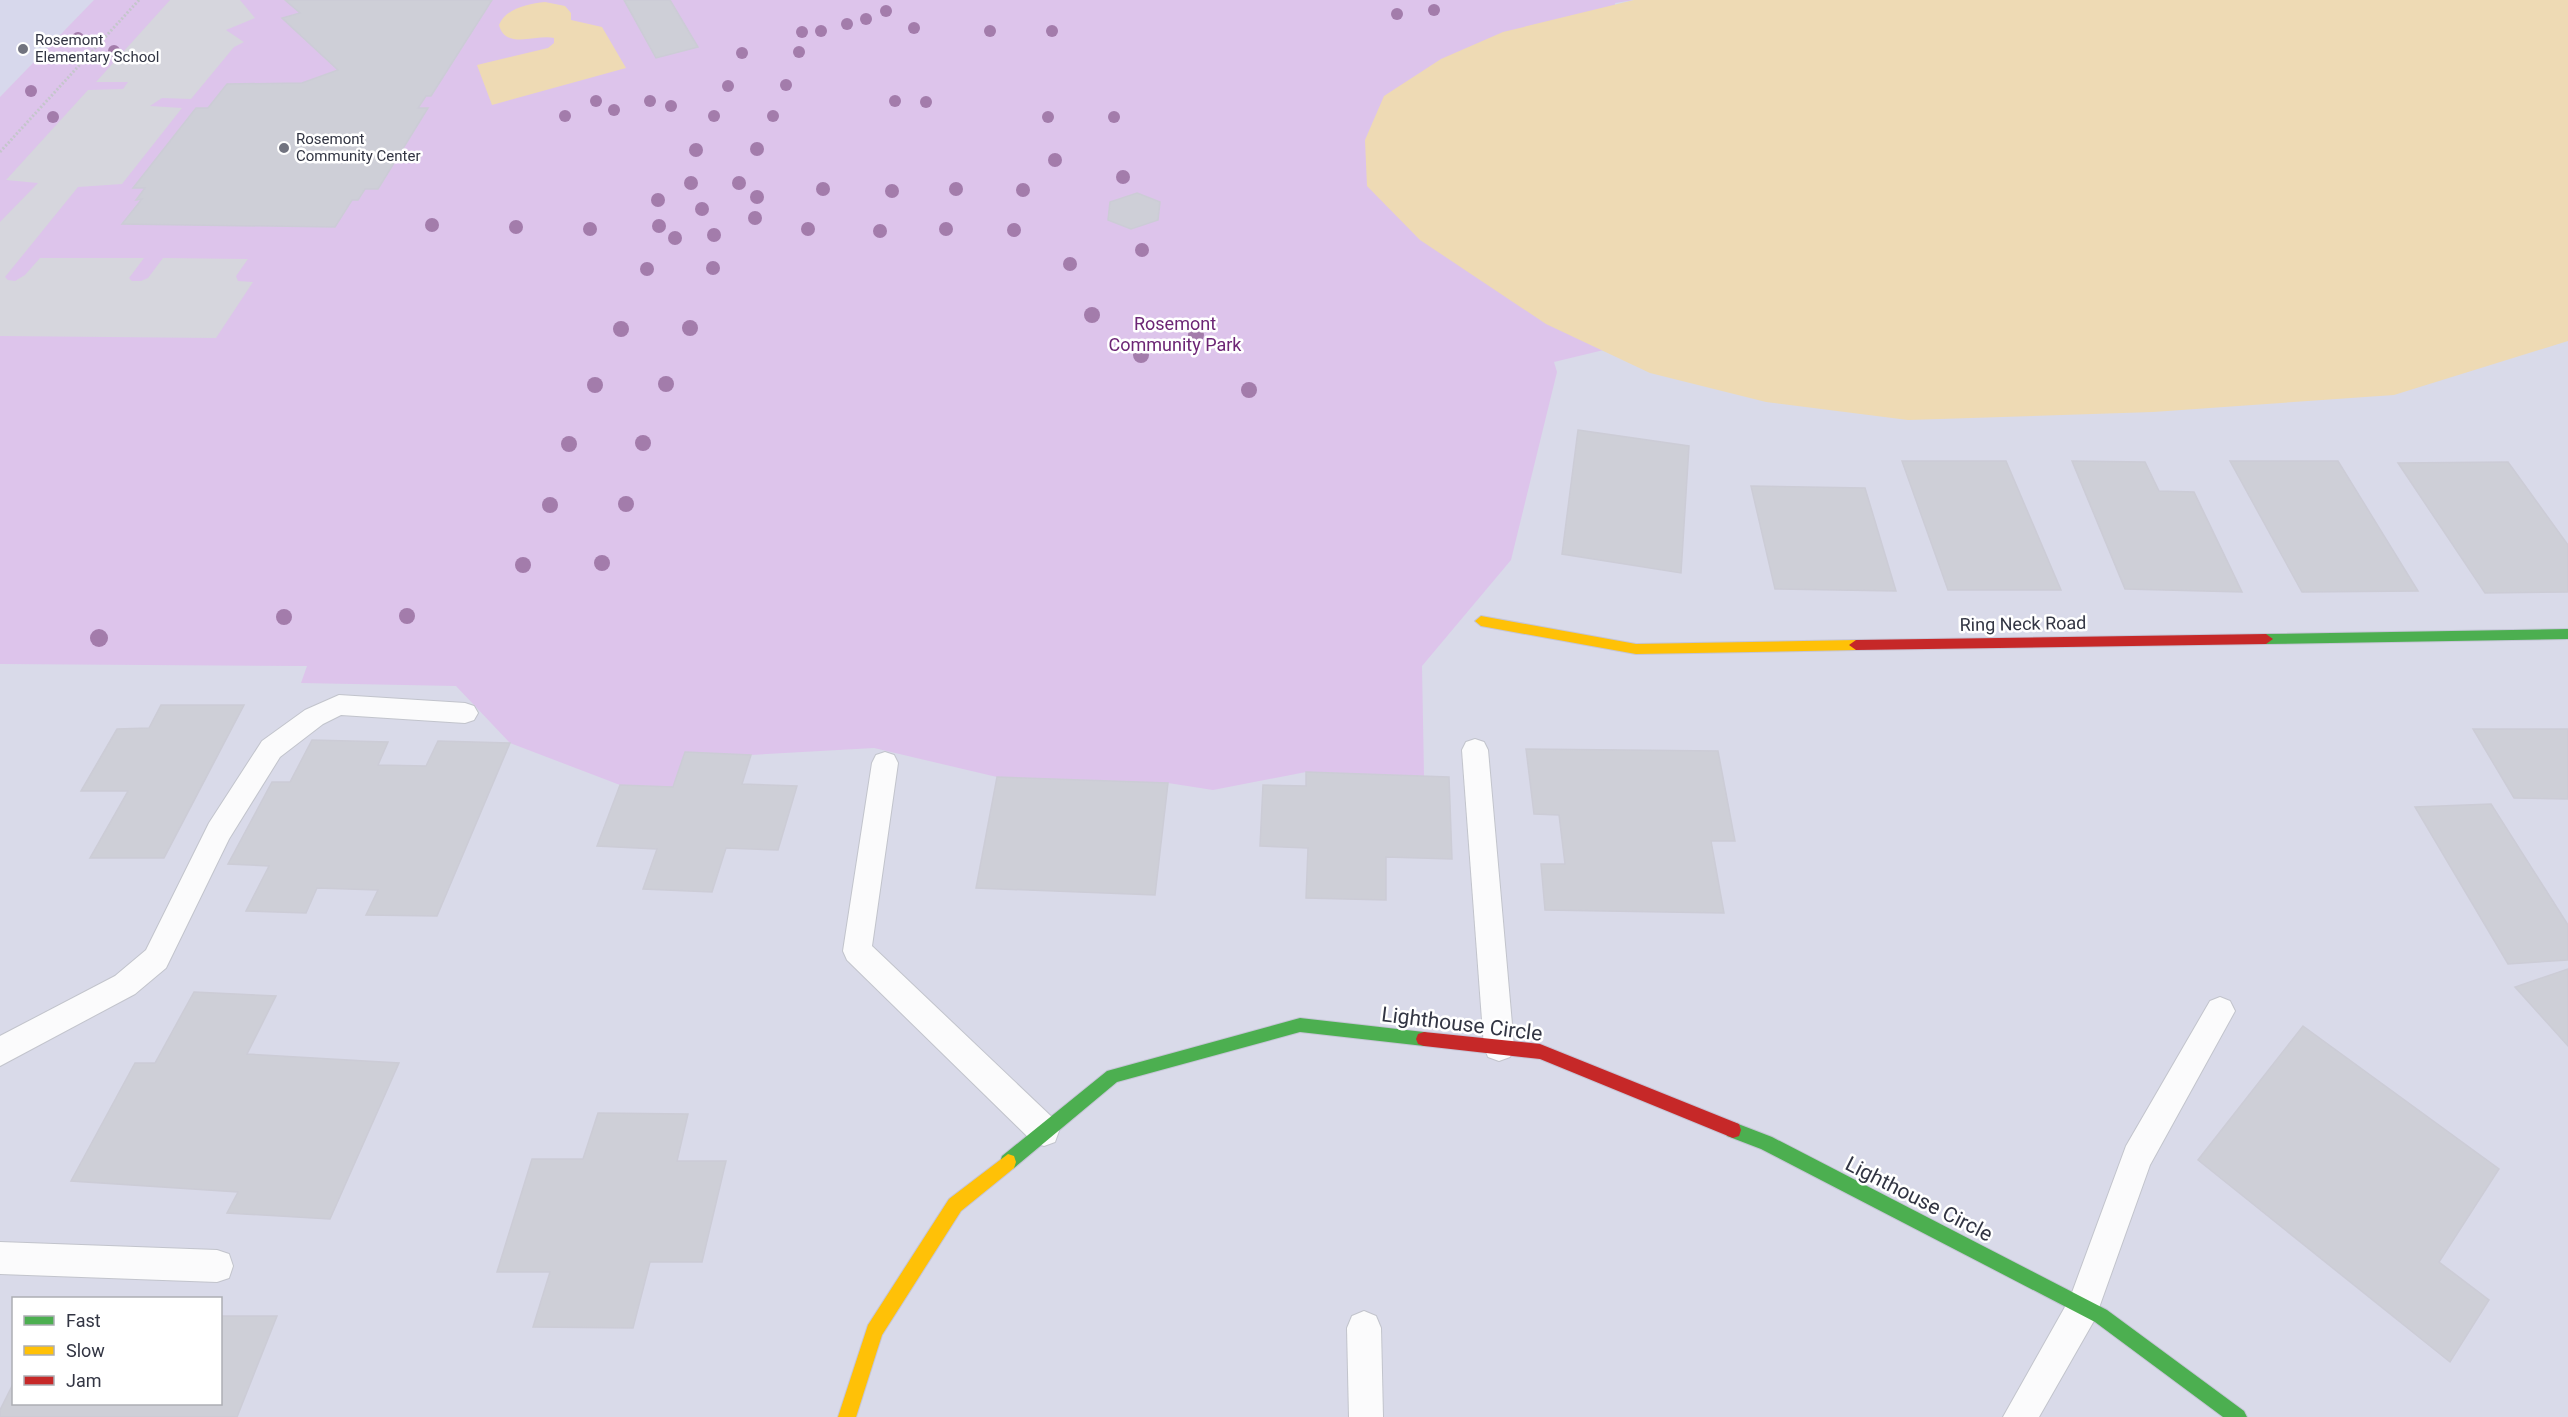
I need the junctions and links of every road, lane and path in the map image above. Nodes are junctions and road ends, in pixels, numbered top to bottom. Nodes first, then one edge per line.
1 (139, 0) edge
2 (0, 152) edge
3 (1481, 621) dead end
4 (2568, 634) edge
5 (465, 713) dead end
6 (1475, 750) dead end
7 (885, 763) dead end
8 (2220, 1011) dead end
9 (1499, 1047) junction
10 (0, 1052) edge
11 (1044, 1131) junction
12 (0, 1258) edge
13 (217, 1266) dead end
14 (2083, 1307) junction
15 (1364, 1328) dead end
16 (847, 1417) edge
17 (1366, 1417) edge
18 (2020, 1417) edge
19 (2238, 1417) edge

1 - 2 path
3 - 4 street, Ring Neck Road
5 - 10 lane
6 - 9 lane
7 - 11 lane
8 - 14 lane
9 - 11 street, Lighthouse Circle
9 - 14 street, Lighthouse Circle
11 - 16 street, Lighthouse Circle
12 - 13 lane
14 - 18 lane
14 - 19 street, Lighthouse Circle
15 - 17 lane

